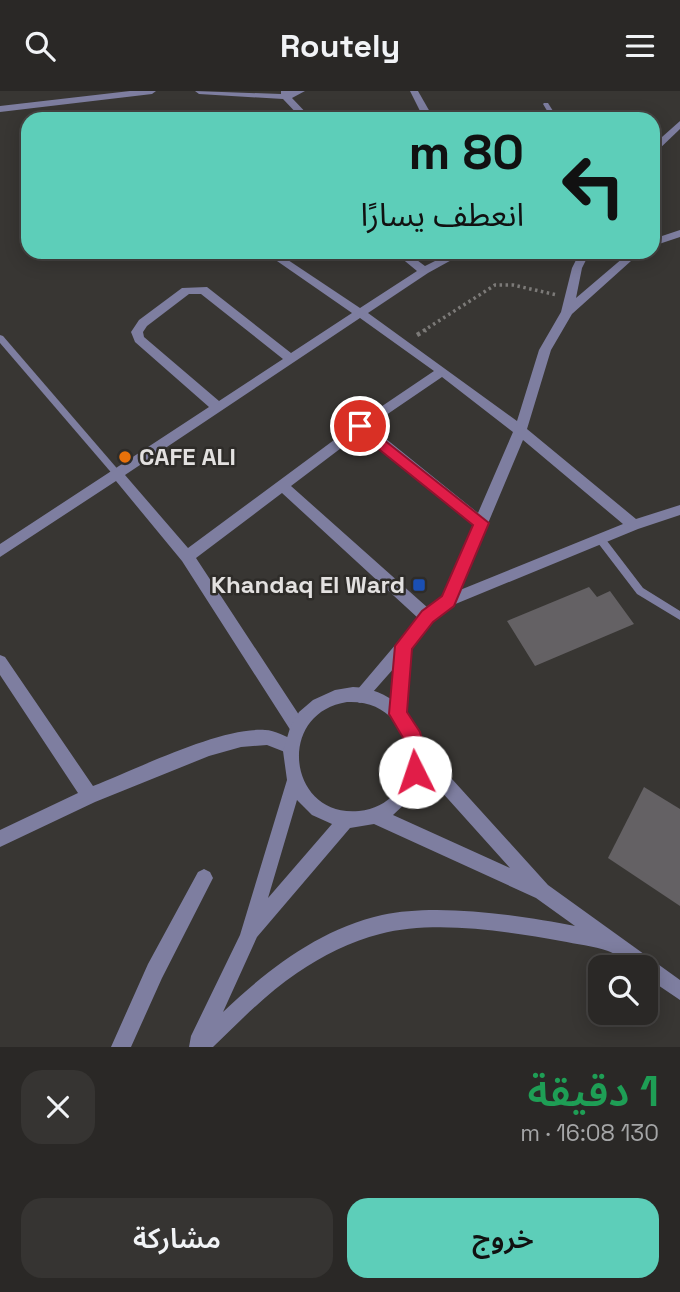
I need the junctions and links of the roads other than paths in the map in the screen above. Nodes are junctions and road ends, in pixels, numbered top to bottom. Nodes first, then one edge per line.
1 (152, 91) edge
2 (199, 91) edge
3 (300, 91) edge
4 (414, 91) edge
5 (286, 94) edge
6 (546, 104) dead end
7 (0, 109) edge
8 (301, 112) edge
9 (425, 112) edge
10 (551, 112) edge
11 (680, 124) edge
12 (660, 144) edge
13 (680, 233) edge
14 (660, 240) edge
15 (280, 259) edge
16 (408, 259) edge
17 (447, 259) edge
18 (582, 259) edge
19 (626, 259) edge
20 (424, 271) junction
21 (362, 312) junction
22 (567, 312) junction
23 (0, 338) edge
24 (290, 358) junction
25 (441, 372) junction
26 (218, 407) junction
27 (360, 426) junction
28 (520, 431) junction
29 (118, 475) junction
30 (284, 487) junction
31 (680, 500) edge
32 (680, 510) edge
33 (664, 515) junction
34 (481, 523) junction
35 (635, 525) junction
36 (601, 540) junction
37 (0, 551) edge
38 (187, 557) junction
39 (448, 601) junction
40 (680, 616) edge
41 (428, 617) junction
42 (404, 646) junction
43 (0, 662) edge
44 (360, 696) junction
45 (398, 714) junction
46 (297, 726) junction
47 (290, 746) junction
48 (416, 751) junction
49 (294, 782) junction
50 (90, 796) junction
51 (375, 816) junction
52 (347, 819) junction
53 (0, 839) edge
54 (204, 878) dead end
55 (542, 891) junction
56 (248, 937) junction
57 (612, 943) junction
58 (680, 991) edge
59 (121, 1047) edge
60 (197, 1047) edge

1 - 7 street
2 - 5 street
3 - 5 street
4 - 9 street
5 - 8 street
6 - 10 lane
11 - 12 street
13 - 14 street
15 - 21 street
16 - 20 street
17 - 20 street
18 - 22 street
19 - 22 street
20 - 21 street
21 - 24 street
21 - 25 street
22 - 28 street
23 - 29 lane
24 - 26 street
24 - 26 street
25 - 27 street
25 - 28 street
26 - 29 street
27 - 30 street
27 - 34 street
28 - 34 street
28 - 35 street
29 - 37 street
29 - 38 street
30 - 38 street
30 - 41 street
31 - 33 street
32 - 33 street
33 - 35 street
34 - 39 street
35 - 36 street
36 - 39 street
36 - 40 lane
38 - 46 street
39 - 41 street
41 - 42 street
42 - 44 street
42 - 45 street
43 - 50 street
44 - 45 street
44 - 46 street
45 - 48 street
46 - 47 street
47 - 49 street
47 - 50 street
48 - 51 street
48 - 55 street
49 - 52 street
49 - 56 street
50 - 53 street
51 - 52 street
51 - 55 street
52 - 56 street
54 - 59 street
55 - 57 street
56 - 60 street
57 - 58 street
57 - 60 street

